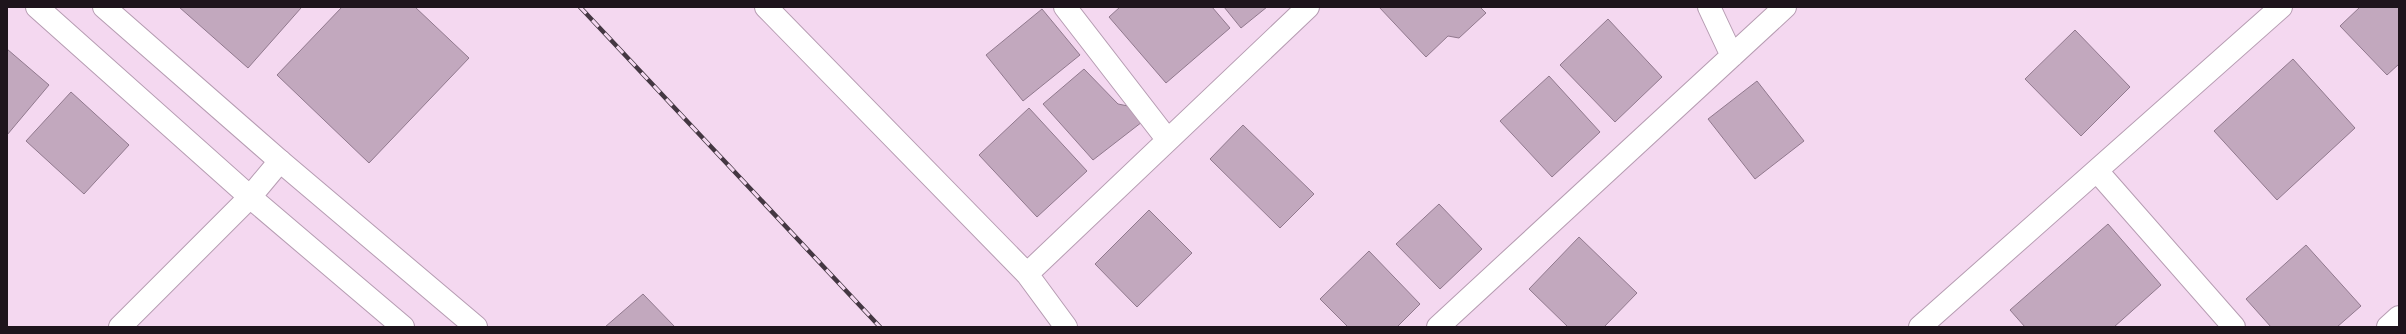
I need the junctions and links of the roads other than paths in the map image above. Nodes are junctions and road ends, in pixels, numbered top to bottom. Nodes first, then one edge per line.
1 (37, 7) edge
2 (104, 7) edge
3 (766, 7) edge
4 (1065, 7) edge
5 (1308, 7) edge
6 (1710, 7) edge
7 (1785, 7) edge
8 (2281, 7) edge
9 (1732, 56) junction
10 (1167, 139) junction
11 (280, 161) junction
12 (2097, 171) junction
13 (250, 197) junction
14 (1027, 274) junction
15 (2399, 317) edge
16 (120, 327) edge
17 (403, 327) edge
18 (476, 327) edge
19 (1066, 327) edge
20 (1438, 327) edge
21 (1920, 327) edge
22 (2234, 327) edge
23 (2388, 327) edge

1 - 13 street
2 - 11 street
3 - 14 street
4 - 10 street
5 - 10 street
6 - 9 street
7 - 9 street
8 - 12 street
9 - 20 street
10 - 14 street
11 - 13 street
11 - 18 street
12 - 21 street
12 - 22 street
13 - 16 street
13 - 17 street
14 - 19 street
15 - 23 street

